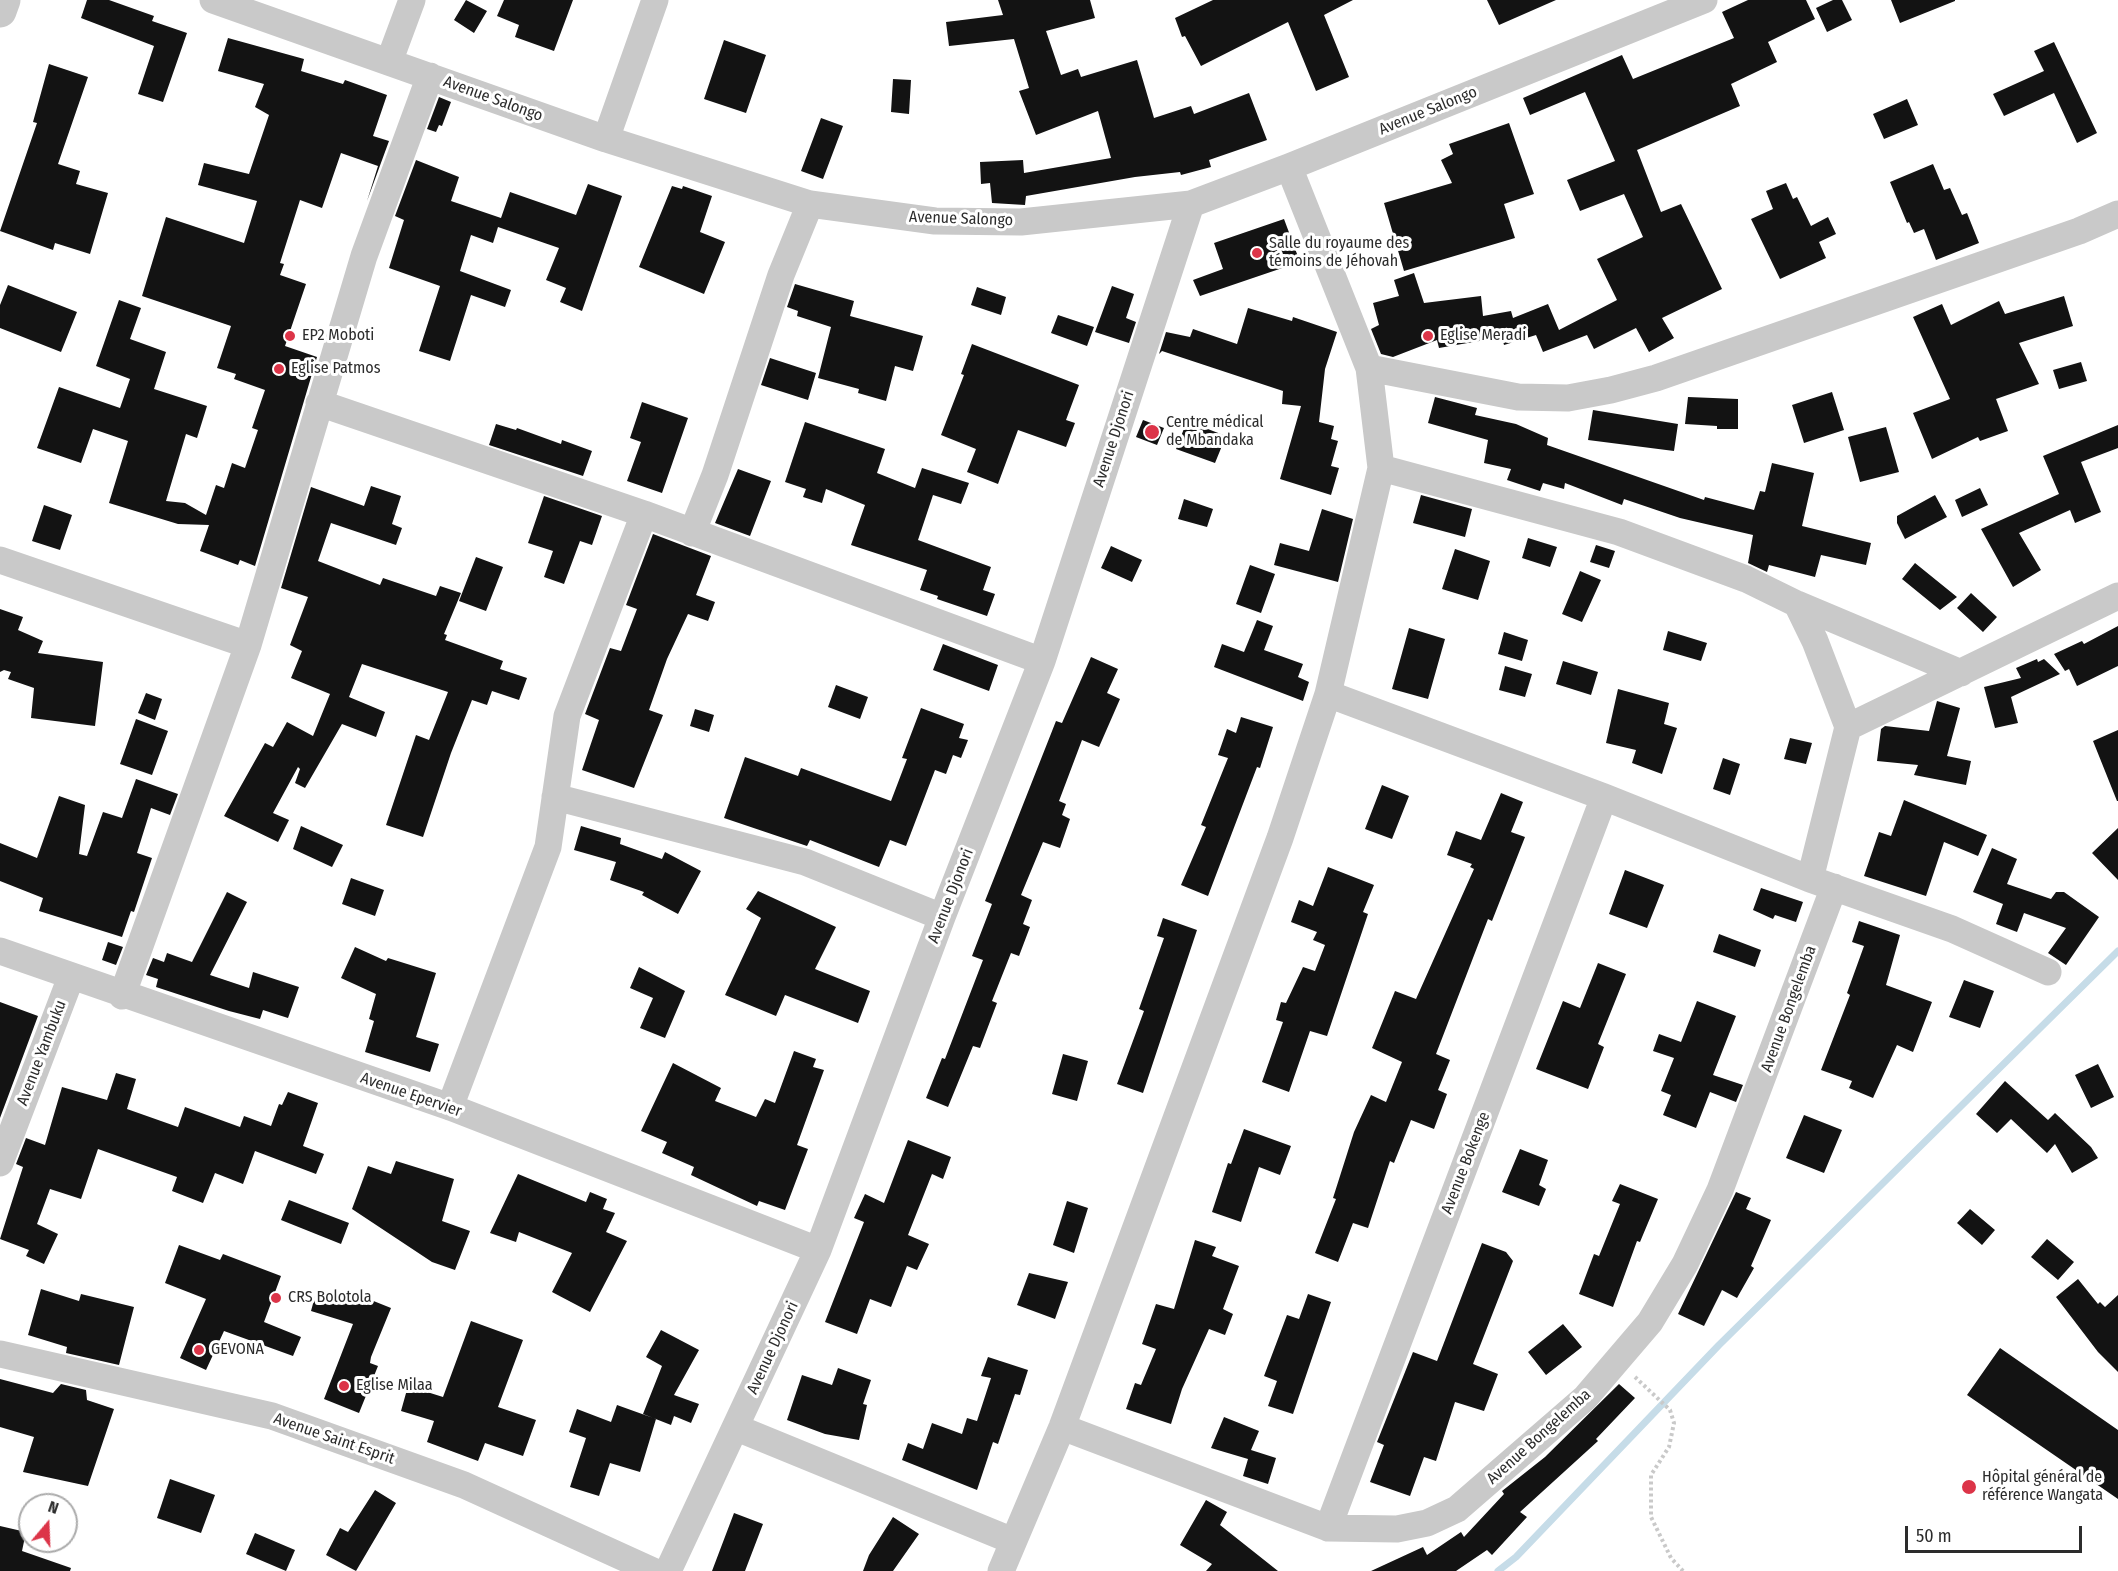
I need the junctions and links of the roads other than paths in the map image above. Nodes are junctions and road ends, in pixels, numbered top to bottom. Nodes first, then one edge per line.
1 (4, 0) edge
2 (213, 0) edge
3 (411, 0) edge
4 (655, 0) edge
5 (1704, 0) edge
6 (0, 11) edge
7 (389, 62) junction
8 (430, 76) junction
9 (606, 139) junction
10 (1289, 167) junction
11 (810, 204) junction
12 (1191, 204) junction
13 (2118, 214) edge
14 (1369, 368) junction
15 (319, 403) junction
16 (1381, 468) junction
17 (644, 514) junction
18 (692, 533) junction
19 (0, 560) edge
20 (2118, 596) edge
21 (1797, 604) junction
22 (248, 645) junction
23 (1042, 661) junction
24 (1961, 673) junction
25 (1328, 694) junction
26 (1848, 728) junction
27 (555, 797) junction
28 (1604, 797) junction
29 (1822, 883) junction
30 (942, 917) junction
31 (0, 951) edge
32 (2048, 972) dead end
33 (71, 977) junction
34 (122, 996) junction
35 (450, 1107) junction
36 (0, 1163) edge
37 (818, 1250) junction
38 (0, 1354) edge
39 (1062, 1427) junction
40 (737, 1428) junction
41 (1328, 1528) junction
42 (1013, 1541) junction
43 (653, 1571) edge
44 (668, 1571) edge
45 (1001, 1571) edge

1 - 6 street
2 - 7 street, Avenue Salongo
3 - 7 street
4 - 9 street
5 - 10 street, Avenue Salongo
7 - 8 street, Avenue Salongo
8 - 9 street, Avenue Salongo
8 - 15 street
9 - 11 street, Avenue Salongo
10 - 12 street, Avenue Salongo
10 - 14 street
11 - 12 street, Avenue Salongo
11 - 18 street
12 - 23 street, Avenue Djonori
13 - 14 street
14 - 16 street
15 - 17 street
15 - 22 street
16 - 21 street
16 - 25 street
17 - 18 street
17 - 27 street
18 - 23 street
19 - 22 street
20 - 24 street
21 - 24 street
21 - 26 street
22 - 34 street
23 - 30 street, Avenue Djonori
24 - 26 street
25 - 28 street
25 - 39 street
26 - 29 street, Avenue Bongelemba
27 - 30 street
27 - 35 street
28 - 29 street
28 - 41 street, Avenue Bokenge
29 - 32 street
29 - 41 street, Avenue Bongelemba
30 - 37 street, Avenue Djonori
31 - 33 street, Avenue Epervier
33 - 34 street, Avenue Epervier
33 - 36 street, Avenue Yambuku
34 - 35 street, Avenue Epervier
35 - 37 street, Avenue Epervier
37 - 40 street, Avenue Djonori
38 - 43 street, Avenue Saint Esprit
39 - 41 street, Avenue Bongelemba
39 - 42 street
40 - 42 street
40 - 44 street, Avenue Djonori
42 - 45 street

